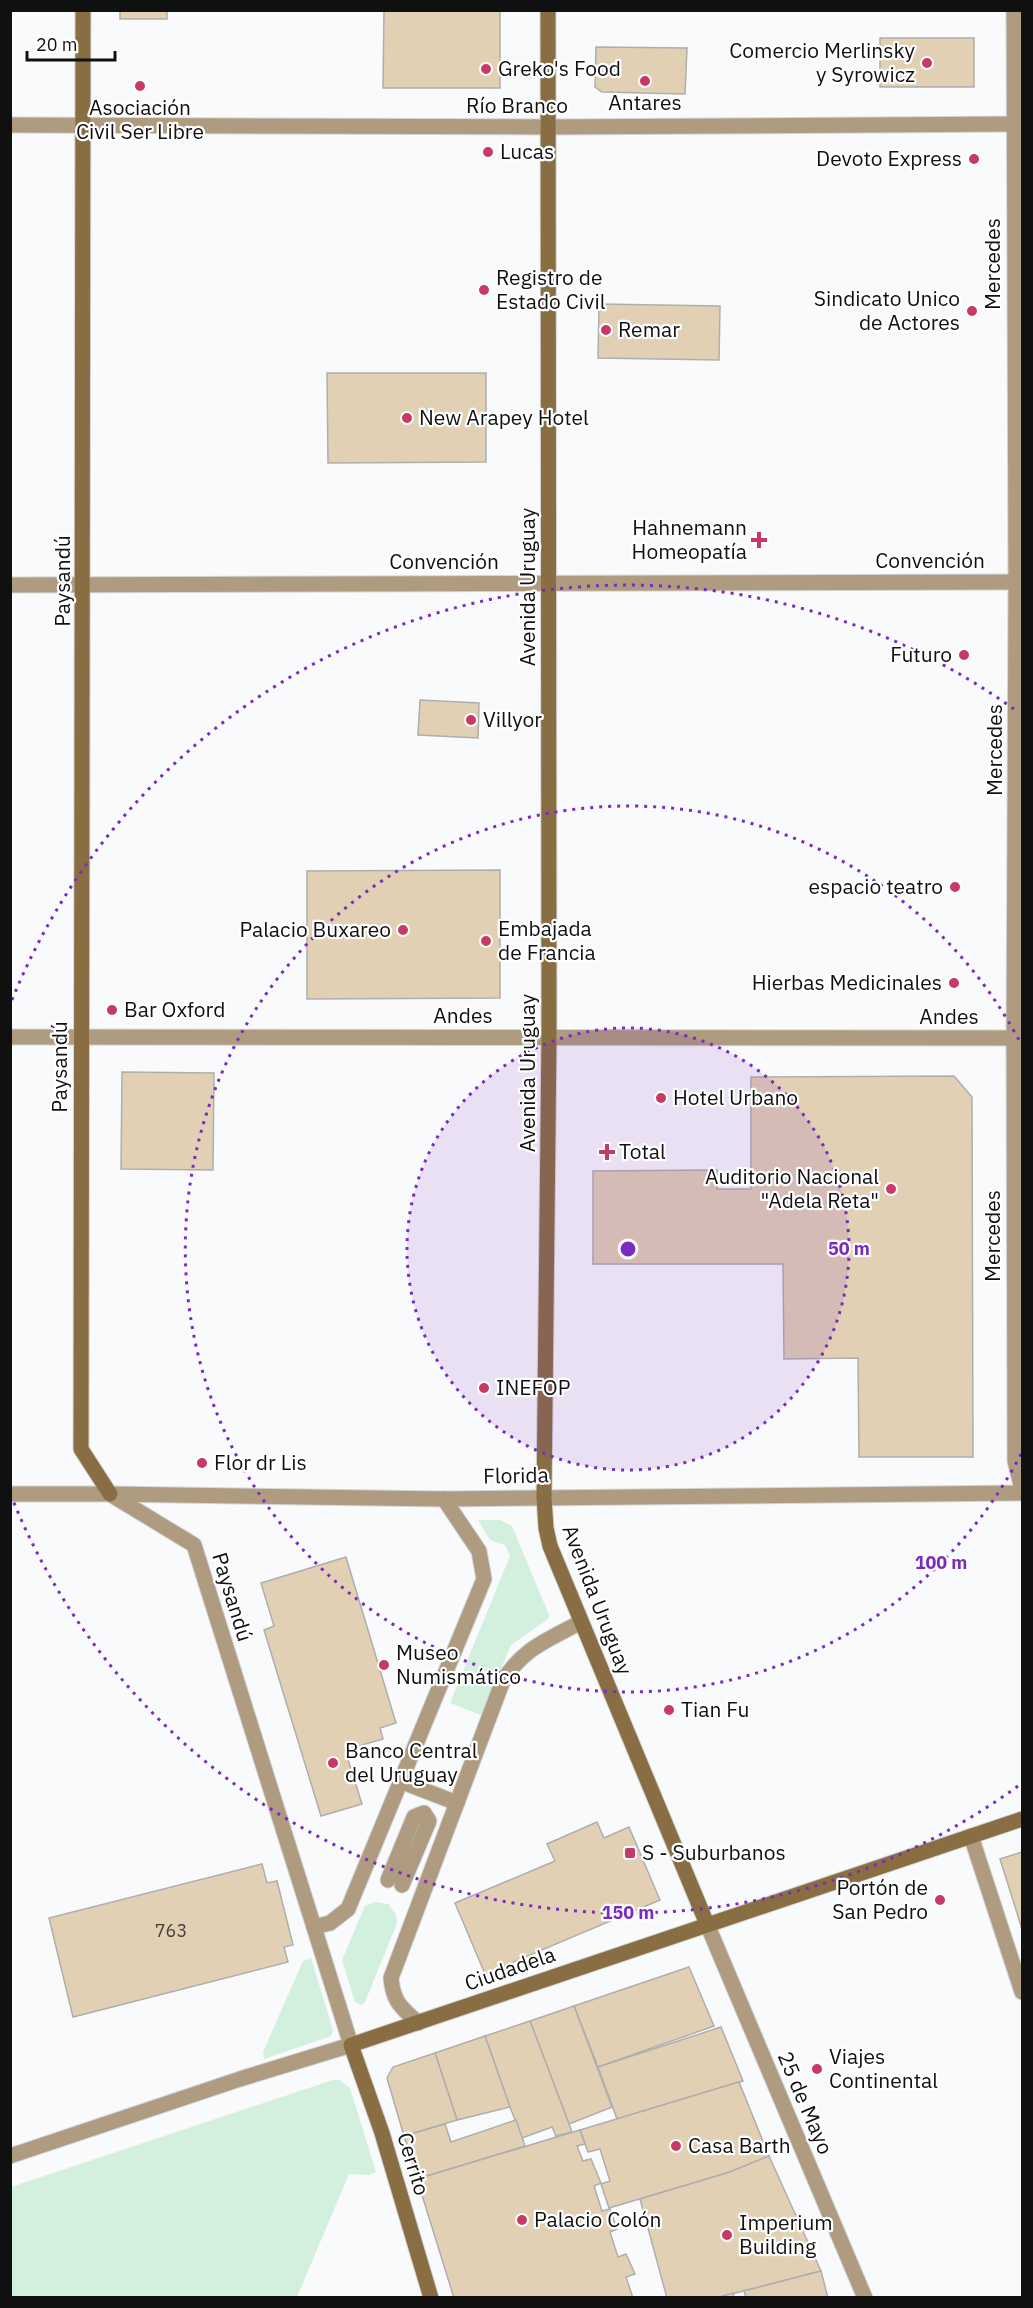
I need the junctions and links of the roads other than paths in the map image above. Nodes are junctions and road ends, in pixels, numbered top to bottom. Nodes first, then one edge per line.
1 (83, 10) edge
2 (548, 10) edge
3 (1014, 10) edge
4 (1018, 124) edge
5 (10, 125) edge
6 (82, 125) junction
7 (548, 127) junction
8 (1020, 582) edge
9 (549, 583) junction
10 (10, 585) edge
11 (84, 585) junction
12 (81, 1036) junction
13 (10, 1037) edge
14 (549, 1037) junction
15 (1018, 1038) edge
16 (1023, 1491) edge
17 (10, 1494) edge
18 (110, 1494) junction
19 (544, 1497) junction
20 (444, 1499) junction
21 (581, 1622) junction
22 (400, 1781) junction
23 (457, 1803) junction
24 (424, 1814) dead end
25 (1023, 1818) edge
26 (971, 1836) junction
27 (363, 1871) junction
28 (395, 1883) junction
29 (423, 1893) junction
30 (707, 1924) junction
31 (314, 1927) junction
32 (1023, 1992) edge
33 (418, 2023) junction
34 (351, 2045) junction
35 (10, 2156) edge
36 (431, 2298) edge
37 (865, 2298) edge

1 - 6 street, Paysandú
2 - 7 street, Avenida Uruguay
3 - 4 street, Mercedes
4 - 7 street, Río Branco
4 - 8 street, Mercedes
5 - 6 street, Río Branco
6 - 7 street, Río Branco
6 - 11 street, Paysandú
7 - 9 street, Avenida Uruguay
8 - 9 street, Convención
8 - 15 street, Mercedes
9 - 11 street, Convención
9 - 14 street, Avenida Uruguay
10 - 11 street, Convención
11 - 12 street, Paysandú
12 - 13 street, Andes
12 - 14 street, Andes
12 - 18 street, Paysandú
14 - 15 street, Andes
14 - 19 street, Avenida Uruguay
15 - 16 street, Mercedes
16 - 19 street, Florida
17 - 18 street, Florida
18 - 20 street, Florida
18 - 31 street, Paysandú
19 - 20 street, Florida
19 - 21 street, Avenida Uruguay
20 - 22 street
21 - 23 street
21 - 30 street, Avenida Uruguay
22 - 23 street
22 - 27 street
23 - 29 street
24 - 28 street
25 - 26 street, Ciudadela
26 - 30 street, Ciudadela
26 - 32 street
27 - 28 street
27 - 31 street
28 - 29 street
29 - 33 street
30 - 33 street, Ciudadela
30 - 37 street, 25 de Mayo
31 - 34 street, Paysandú
33 - 34 street, Ciudadela
34 - 35 street, Ciudadela
34 - 36 street, Cerrito

